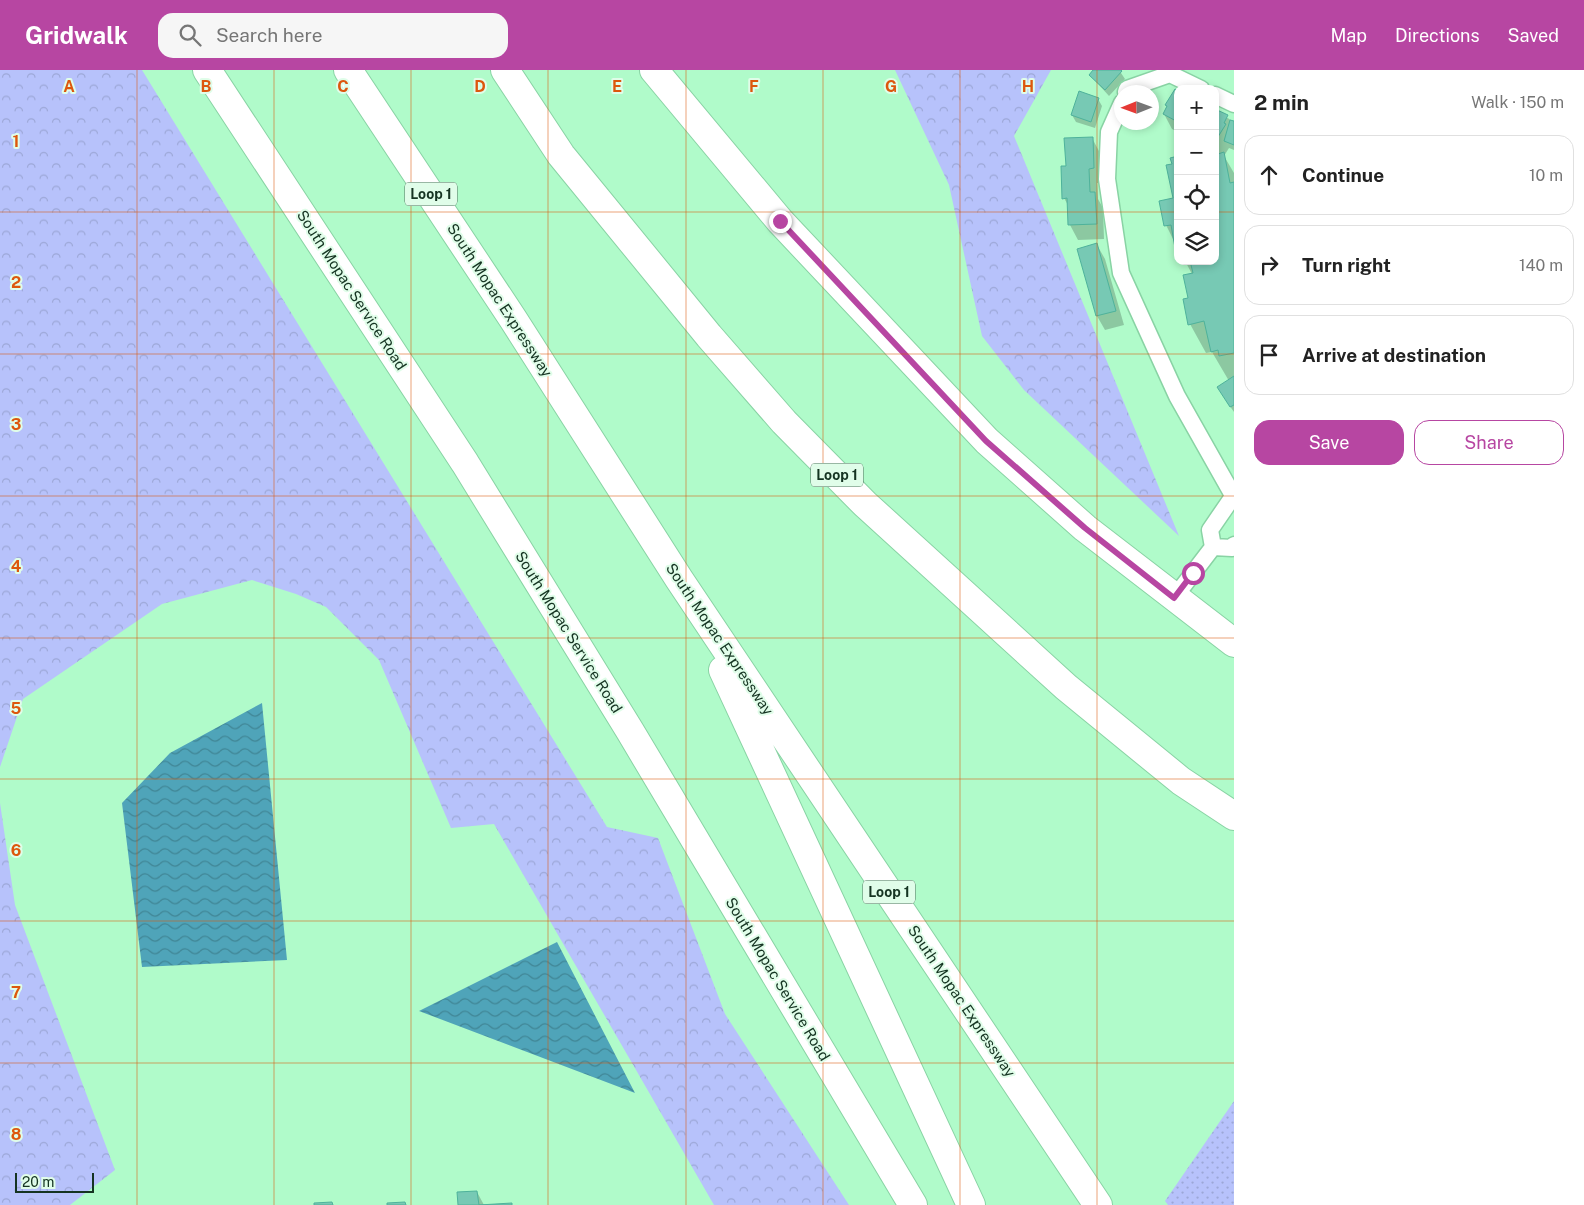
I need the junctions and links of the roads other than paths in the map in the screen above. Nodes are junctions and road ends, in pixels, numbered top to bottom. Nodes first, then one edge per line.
1 (207, 70) edge
2 (348, 70) edge
3 (504, 70) edge
4 (654, 70) edge
5 (1138, 85) edge
6 (1193, 85) edge
7 (1219, 97) edge
8 (1234, 104) edge
9 (1114, 121) edge
10 (1234, 496) edge
11 (1234, 545) edge
12 (1213, 547) junction
13 (679, 579) junction
14 (1174, 598) junction
15 (1234, 643) edge
16 (1234, 816) edge
17 (914, 1205) edge
18 (972, 1205) edge
19 (1098, 1205) edge

1 - 17 main road, South Mopac Service Road
2 - 13 main road, South Mopac Expressway / Loop 1
3 - 16 main road, Loop 1
4 - 14 main road
5 - 6 lane
7 - 8 lane
9 - 10 lane
10 - 12 lane
11 - 12 lane
12 - 14 lane
13 - 18 main road
13 - 19 main road, South Mopac Expressway / Loop 1
14 - 15 main road

